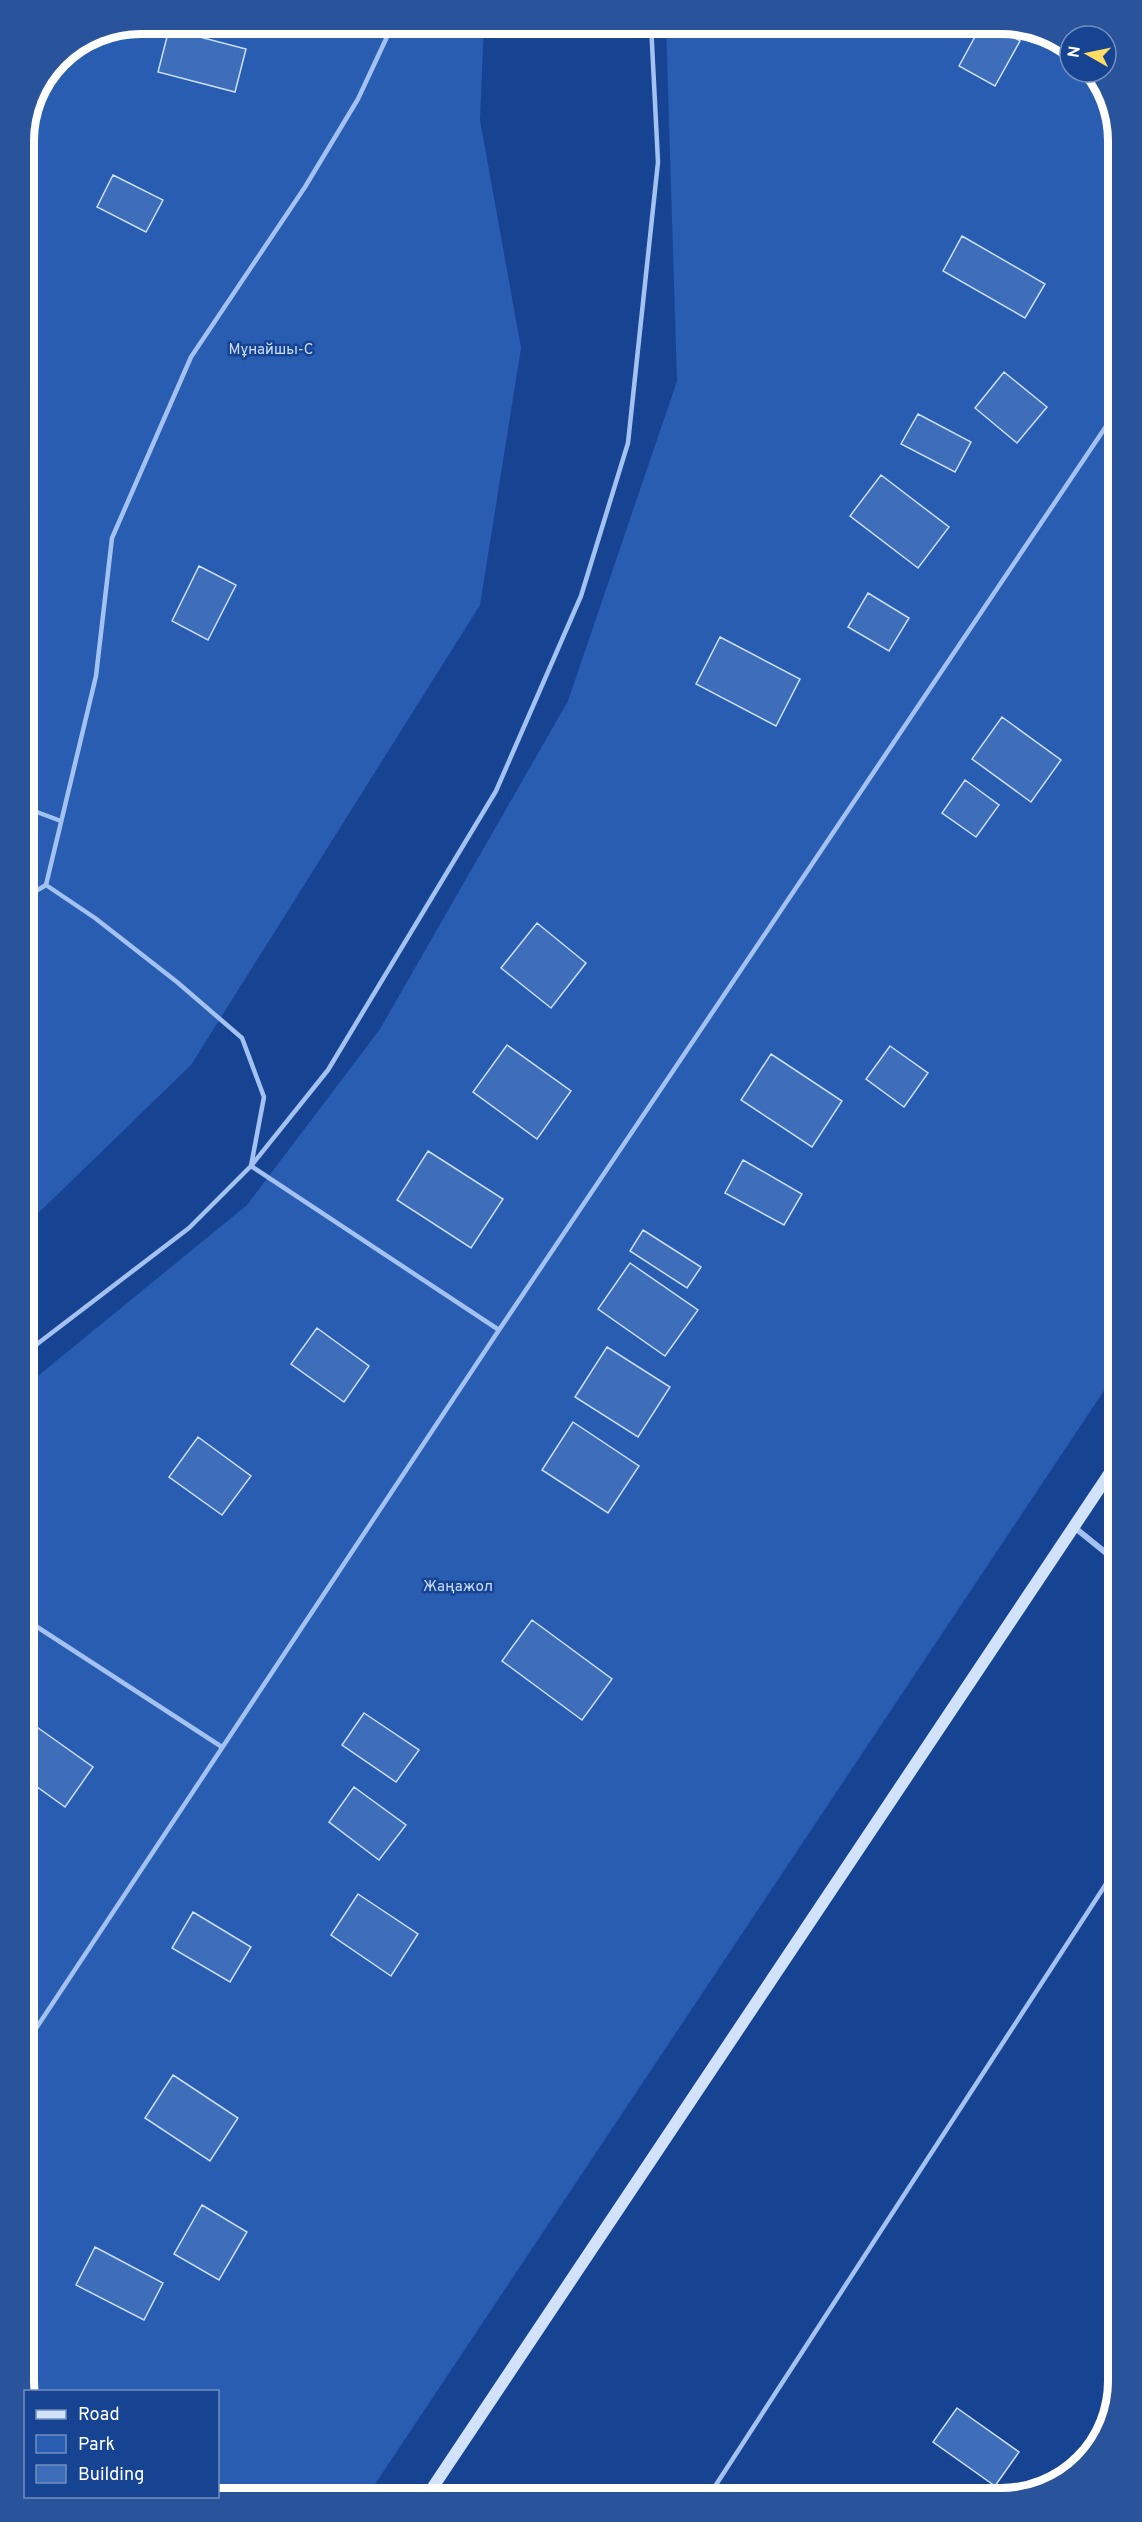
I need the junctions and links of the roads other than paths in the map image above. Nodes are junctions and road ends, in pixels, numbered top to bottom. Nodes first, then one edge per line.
1 (388, 34) edge
2 (652, 35) edge
3 (1108, 423) edge
4 (35, 811) edge
5 (61, 821) junction
6 (46, 885) junction
7 (35, 892) edge
8 (251, 1166) junction
9 (500, 1330) junction
10 (34, 1346) edge
11 (1108, 1475) edge
12 (1073, 1527) junction
13 (1108, 1555) edge
14 (34, 1625) edge
15 (222, 1748) junction
16 (1108, 1881) edge
17 (34, 2030) edge
18 (433, 2487) edge
19 (714, 2488) edge

1 - 5 lane
2 - 8 lane
3 - 9 lane
4 - 5 lane
5 - 6 lane
6 - 7 lane
6 - 8 lane
8 - 9 lane
8 - 10 lane
9 - 15 lane
11 - 12 street
12 - 13 street
12 - 18 street
14 - 15 lane
15 - 17 lane
16 - 19 lane

